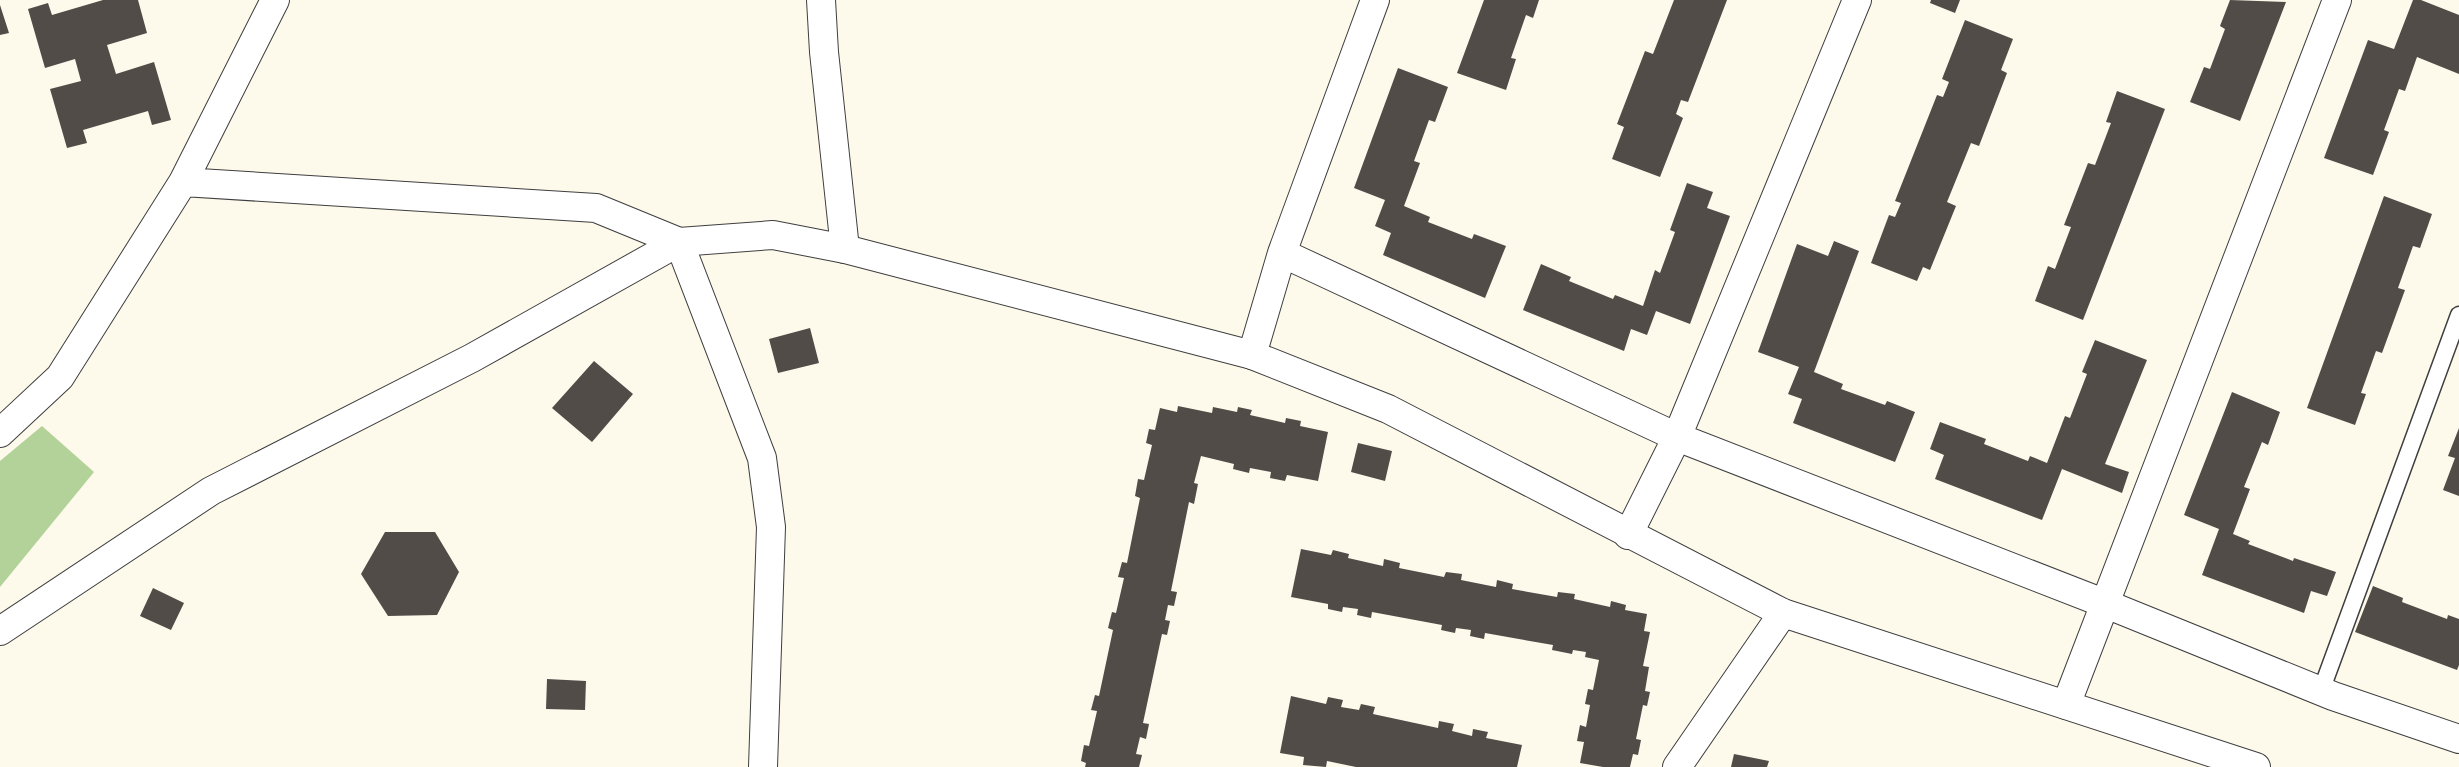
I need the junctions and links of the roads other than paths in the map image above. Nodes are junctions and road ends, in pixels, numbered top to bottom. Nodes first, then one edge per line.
1 (275, 0) edge
2 (821, 0) edge
3 (1375, 0) edge
4 (1857, 0) edge
5 (2337, 0) edge
6 (183, 182) junction
7 (679, 242) junction
8 (845, 250) junction
9 (1282, 253) junction
10 (2459, 315) edge
11 (1252, 355) junction
12 (0, 433) edge
13 (1677, 436) junction
14 (1628, 534) junction
15 (2106, 604) junction
16 (1784, 613) junction
17 (0, 632) edge
18 (2321, 692) junction
19 (2066, 705) junction
20 (2459, 739) edge
21 (763, 767) edge
22 (1677, 767) edge
23 (2256, 767) edge

1 - 6 street
2 - 8 street
3 - 9 street
4 - 13 street
5 - 15 street
6 - 7 street
6 - 12 street
7 - 8 street
7 - 17 street
7 - 21 street
8 - 11 street
9 - 11 street
9 - 13 street
10 - 18 lane
11 - 14 street
13 - 14 street
13 - 15 street
14 - 16 street
15 - 18 street
15 - 19 street
16 - 19 street
16 - 22 street
18 - 20 street
19 - 23 street

